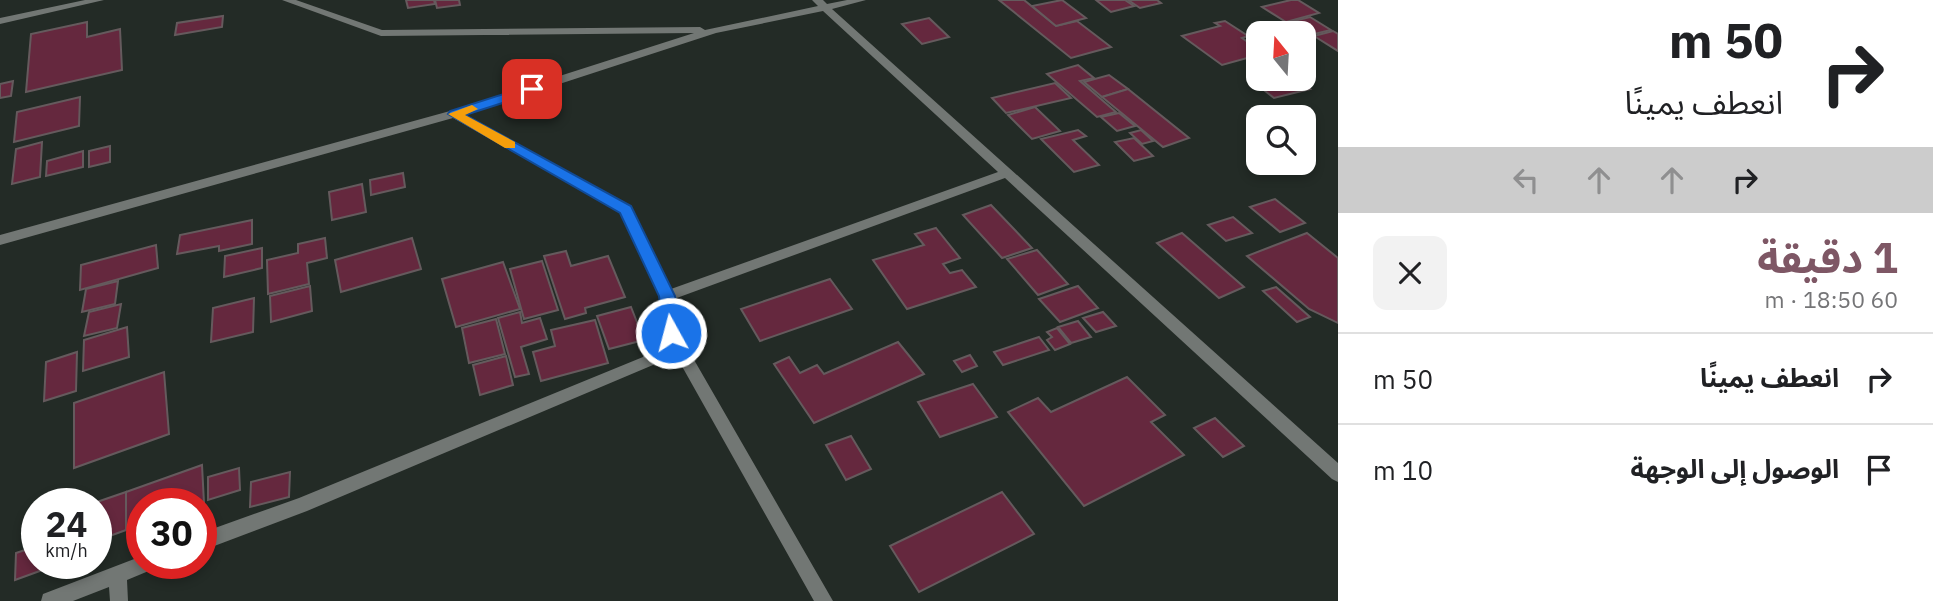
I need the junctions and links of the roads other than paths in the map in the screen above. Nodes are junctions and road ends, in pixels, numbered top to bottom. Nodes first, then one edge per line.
1 (99, 0) edge
2 (287, 0) edge
3 (861, 0) edge
4 (822, 4) edge
5 (0, 21) edge
6 (714, 30) junction
7 (454, 114) junction
8 (1007, 173) junction
9 (0, 240) edge
10 (667, 296) junction
11 (671, 333) junction
12 (1338, 474) edge
13 (217, 536) edge
14 (126, 571) edge
15 (118, 574) junction
16 (50, 601) edge
17 (118, 601) edge
18 (824, 601) edge

1 - 5 street
2 - 6 street
3 - 4 street
4 - 6 street
4 - 8 street
6 - 7 street
7 - 9 street
7 - 10 street
8 - 10 street
8 - 12 street
10 - 11 street
11 - 13 street
11 - 18 street
14 - 15 street
15 - 16 street
15 - 17 street

